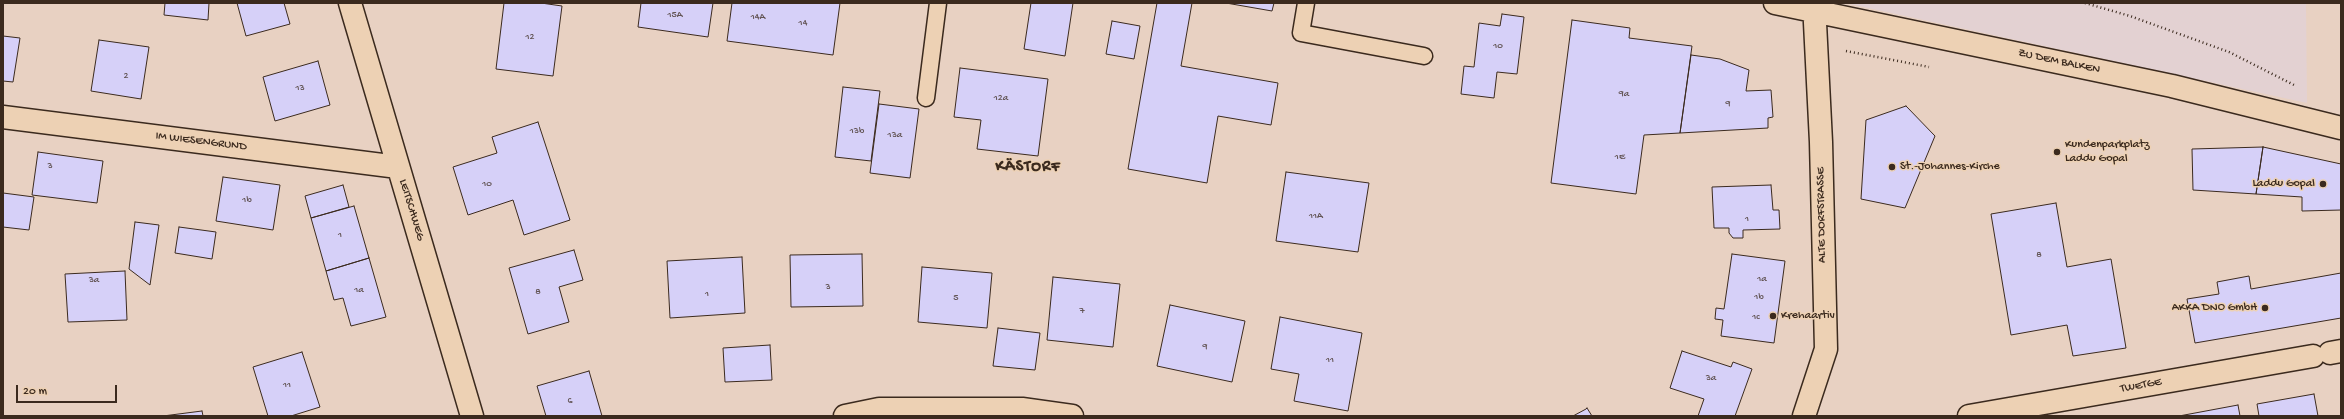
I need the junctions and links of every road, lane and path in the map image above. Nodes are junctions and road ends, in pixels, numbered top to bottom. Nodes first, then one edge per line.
1 (350, 3) edge
2 (938, 3) edge
3 (1306, 3) edge
4 (1775, 3) edge
5 (2085, 3) edge
6 (2096, 5) edge
7 (1814, 6) edge
8 (1424, 56) dead end
9 (2300, 88) dead end
10 (926, 98) dead end
11 (3, 117) edge
12 (2341, 128) edge
13 (398, 167) junction
14 (2328, 354) edge
15 (472, 416) edge
16 (845, 416) edge
17 (1072, 416) edge
18 (1804, 416) edge
19 (1969, 416) edge

1 - 13 street, LEITSCHWEG
2 - 10 lane
3 - 8 lane
4 - 7 street, ZU DEM BALKEN
5 - 6 path
6 - 9 path
7 - 12 street, ZU DEM BALKEN
7 - 18 street, ALTE DORFSTRASSE
11 - 13 street, IM WIESENGRUND
13 - 15 street, LEITSCHWEG
14 - 19 street, TWETGE
16 - 17 street

